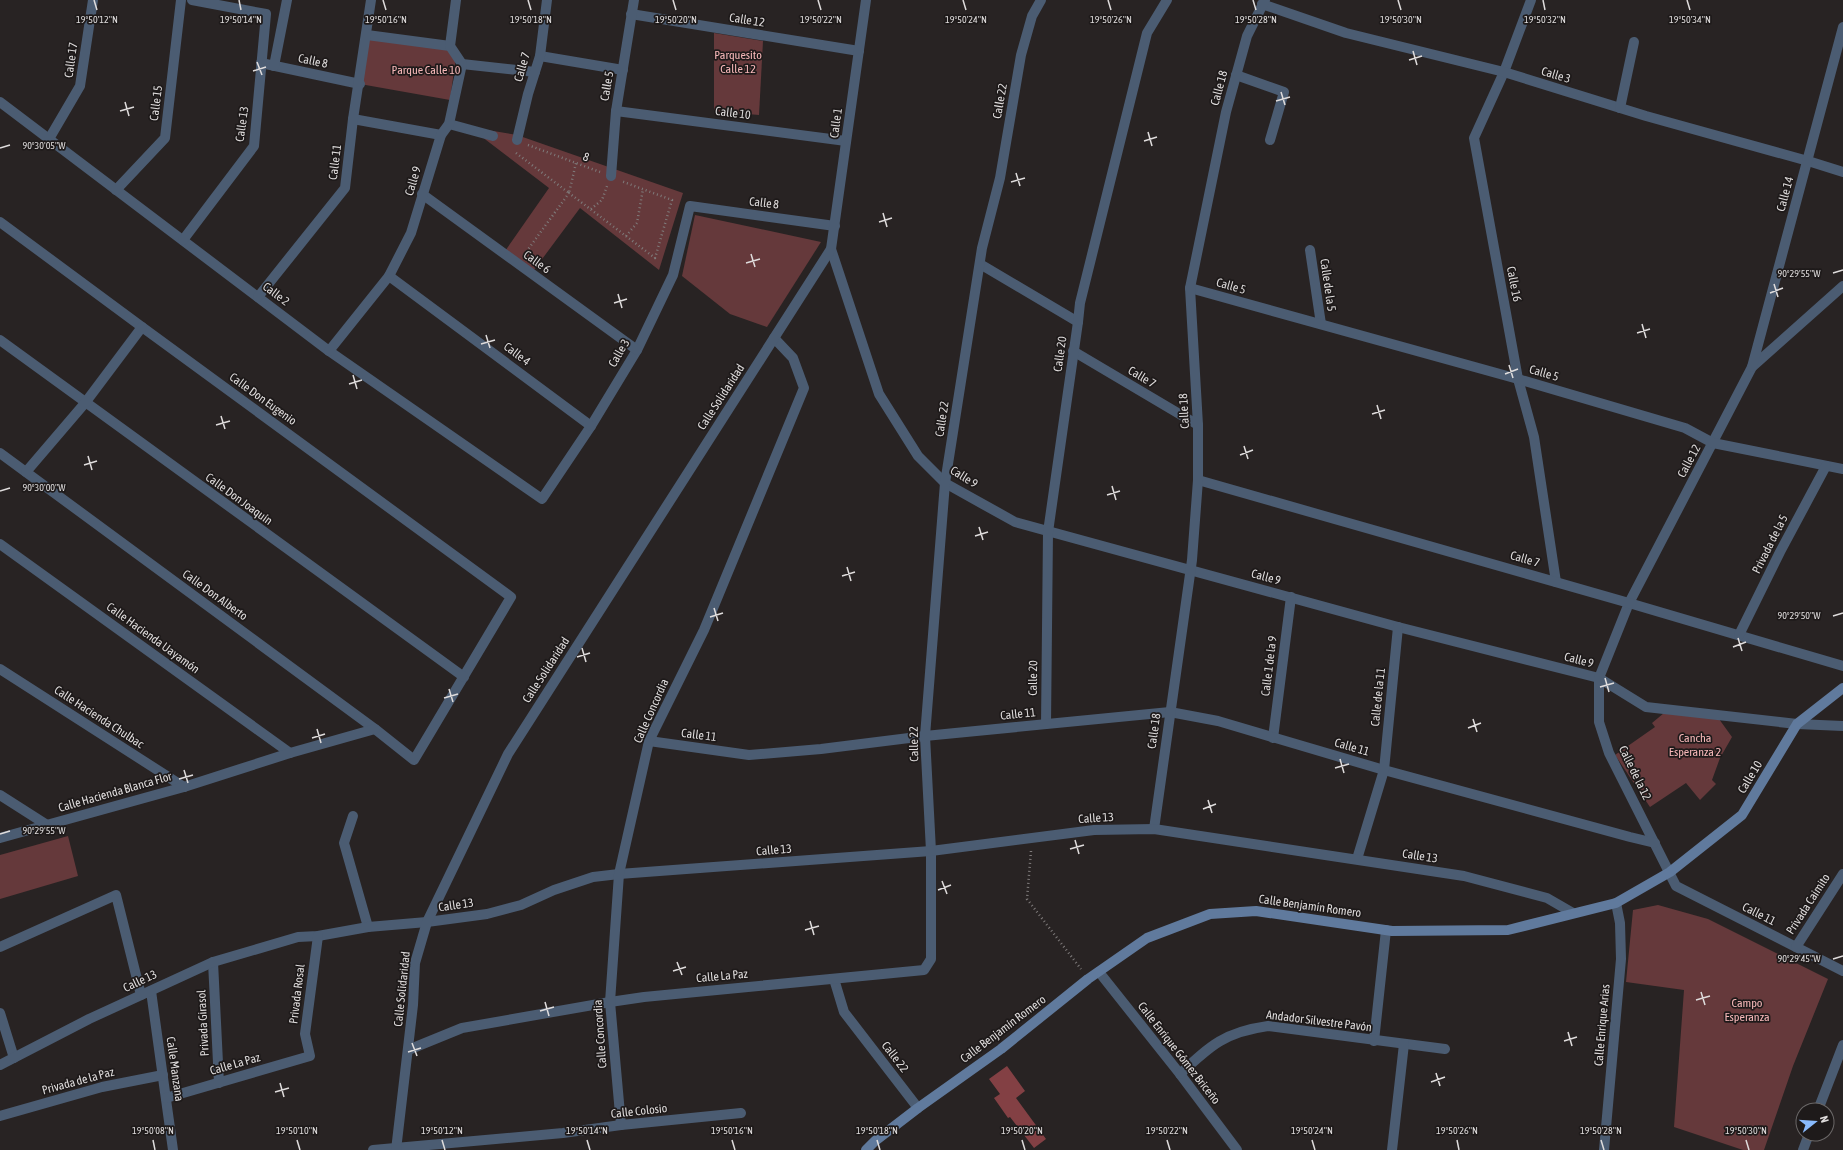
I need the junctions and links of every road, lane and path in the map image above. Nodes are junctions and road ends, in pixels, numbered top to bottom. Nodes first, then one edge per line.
1 (93, 0) edge
2 (181, 0) edge
3 (192, 0) edge
4 (287, 0) edge
5 (371, 0) edge
6 (456, 0) edge
7 (547, 0) edge
8 (634, 0) edge
9 (866, 0) edge
10 (1041, 0) edge
11 (1168, 0) edge
12 (1531, 0) edge
13 (1264, 2) edge
14 (631, 14) junction
15 (1843, 27) edge
16 (366, 35) junction
17 (1634, 42) dead end
18 (450, 46) junction
19 (859, 50) junction
20 (540, 56) junction
21 (261, 63) junction
22 (462, 64) junction
23 (274, 66) junction
24 (623, 70) junction
25 (535, 72) junction
26 (1504, 72) junction
27 (1236, 75) junction
28 (360, 84) junction
29 (0, 102) edge
30 (1620, 108) junction
31 (616, 111) junction
32 (354, 119) junction
33 (450, 124) junction
34 (441, 135) junction
35 (493, 136) dead end
36 (49, 139) junction
37 (517, 140) joint
38 (1270, 140) dead end
39 (846, 141) junction
40 (512, 150) dead end
41 (1808, 160) junction
42 (576, 163) junction
43 (1843, 172) edge
44 (611, 176) junction
45 (643, 189) junction
46 (116, 190) junction
47 (569, 193) junction
48 (422, 194) junction
49 (690, 206) joint
50 (592, 210) junction
51 (0, 222) edge
52 (834, 226) junction
53 (626, 236) junction
54 (183, 240) junction
55 (831, 249) junction
56 (1310, 250) dead end
57 (518, 264) junction
58 (980, 264) junction
59 (389, 276) junction
60 (1843, 286) edge
61 (1190, 288) junction
62 (258, 297) junction
63 (1078, 322) junction
64 (1321, 324) junction
65 (142, 327) junction
66 (774, 338) junction
67 (0, 340) edge
68 (637, 350) junction
69 (329, 351) junction
70 (1073, 351) junction
71 (1752, 367) junction
72 (1518, 379) junction
73 (85, 403) junction
74 (1198, 425) junction
75 (591, 426) junction
76 (1713, 443) junction
77 (0, 453) edge
78 (1826, 466) junction
79 (1843, 469) edge
80 (26, 472) junction
81 (1198, 480) junction
82 (945, 483) junction
83 (542, 499) joint
84 (1048, 532) junction
85 (0, 544) edge
86 (1191, 570) junction
87 (1556, 582) junction
88 (1291, 597) junction
89 (1629, 602) junction
90 (1398, 627) junction
91 (1739, 635) junction
92 (1843, 666) edge
93 (0, 669) edge
94 (464, 677) junction
95 (1599, 678) junction
96 (1843, 688) edge
97 (1170, 712) junction
98 (1046, 724) junction
99 (1797, 724) junction
100 (1843, 726) edge
101 (375, 729) junction
102 (925, 736) junction
103 (1273, 738) junction
104 (649, 741) junction
105 (290, 753) junction
106 (1384, 770) junction
107 (184, 786) junction
108 (0, 795) edge
109 (354, 816) dead end
110 (47, 825) junction
111 (1154, 829) junction
112 (0, 838) edge
113 (1032, 838) junction
114 (1655, 843) junction
115 (931, 851) junction
116 (1357, 859) junction
117 (1670, 872) junction
118 (619, 874) junction
119 (1843, 874) edge
120 (1616, 903) junction
121 (1573, 913) junction
122 (427, 922) junction
123 (368, 927) junction
124 (1386, 930) junction
125 (318, 936) junction
126 (0, 947) edge
127 (1796, 947) junction
128 (213, 962) junction
129 (1843, 971) edge
130 (1098, 972) junction
131 (834, 979) junction
132 (1088, 979) junction
133 (151, 991) junction
134 (141, 995) junction
135 (610, 1002) junction
136 (0, 1013) edge
137 (1374, 1041) junction
138 (1404, 1044) junction
139 (1843, 1045) edge
140 (1445, 1049) dead end
141 (408, 1050) junction
142 (310, 1056) joint
143 (14, 1058) junction
144 (0, 1065) edge
145 (1180, 1074) junction
146 (163, 1075) junction
147 (219, 1083) junction
148 (166, 1098) junction
149 (1821, 1102) edge
150 (918, 1108) junction
151 (741, 1113) dead end
152 (0, 1116) edge
153 (621, 1125) junction
154 (396, 1149) edge
155 (173, 1150) edge
156 (373, 1150) edge
157 (866, 1150) edge
158 (1238, 1150) edge
159 (1392, 1150) edge
160 (1604, 1150) edge

1 - 36 street, Calle 17
2 - 46 street, Calle 15
3 - 21 street, Calle 13
4 - 23 street
5 - 16 street, Calle 11
6 - 18 street
7 - 20 street, Calle 7
8 - 14 street, Calle 5
9 - 19 street, Calle 1
10 - 58 street, Calle 22
11 - 63 street, Calle 20
12 - 26 street, Calle 16
13 - 26 street, Calle 3
13 - 27 street, Calle 18
14 - 19 street, Calle 12
14 - 24 street, Calle 5
15 - 41 street, Calle 14
16 - 18 street
16 - 28 street, Calle 11
17 - 30 street
18 - 22 street
19 - 39 street, Calle 1
20 - 24 street
20 - 25 street, Calle 7
21 - 23 street, Calle 8
21 - 54 street, Calle 13
22 - 25 street
22 - 33 street, Calle 9
23 - 28 street, Calle 8
24 - 31 street, Calle 5
25 - 37 street, Calle 7
26 - 30 street, Calle 3
26 - 72 street, Calle 16
27 - 38 street
27 - 61 street, Calle 18
28 - 32 street, Calle 11
29 - 36 street, Calle 2
30 - 41 street, Calle 3
31 - 39 street, Calle 10
31 - 44 street, Calle 5
32 - 34 street
32 - 62 street, Calle 11
33 - 34 street, Calle 9
33 - 35 street
34 - 48 street, Calle 9
36 - 46 street, Calle 2
37 - 42 path, 8
39 - 52 street, Calle 1
40 - 47 path
41 - 43 street, Calle 3
41 - 71 street, Calle 14
42 - 44 path, 8
42 - 47 path
44 - 45 path, 8
44 - 50 path
45 - 53 path
45 - 53 path, 8
46 - 54 street, Calle 2
47 - 50 path
47 - 57 path
48 - 57 street, Calle 6
48 - 59 street, Calle 9
49 - 52 street, Calle 8
49 - 68 street, Calle 3
50 - 53 path
51 - 65 street, Calle Don Eugenio
52 - 55 street, Calle 1
54 - 62 street, Calle 2
55 - 66 street, Calle Solidaridad
55 - 82 street, Calle 9
56 - 64 street, Calle de la 5
57 - 68 street, Calle 6
58 - 63 street
58 - 82 street, Calle 22
59 - 69 street, Calle 9
59 - 75 street, Calle 4
60 - 71 street, Calle 12
61 - 64 street, Calle 5
61 - 74 street, Calle 18
62 - 69 street, Calle 2
63 - 70 street, Calle 20
64 - 72 street, Calle 5
65 - 73 street
65 - 94 street, Calle Don Eugenio
66 - 104 street, Calle Concordia
66 - 122 street, Calle Solidaridad
67 - 73 street, Calle Don Joaquín
68 - 75 street, Calle 3
69 - 83 street, Calle 2
70 - 74 street, Calle 7
70 - 84 street, Calle 20
71 - 76 street, Calle 12
72 - 76 street, Calle 5
72 - 87 street, Calle 16
73 - 80 street
73 - 94 street, Calle Don Joaquín
74 - 81 street, Calle 18
75 - 83 street, Calle 3
76 - 78 street, Calle 5
76 - 89 street, Calle 12
77 - 80 street, Calle Don Alberto
78 - 79 street, Calle 5
78 - 91 street, Privada de la 5
80 - 101 street, Calle Don Alberto
81 - 86 street, Calle 18
81 - 87 street, Calle 7
82 - 84 street, Calle 9
82 - 102 street, Calle 22
84 - 86 street, Calle 9
84 - 98 street, Calle 20
85 - 105 street, Calle Hacienda Uayamón
86 - 88 street, Calle 9
86 - 97 street, Calle 18
87 - 89 street, Calle 7
88 - 90 street, Calle 9
88 - 103 street, Calle 1 de la 9
89 - 91 street, Calle 7
89 - 95 street, Calle 12
90 - 95 street, Calle 9
90 - 106 street, Calle de la 11
91 - 92 street, Calle 7
93 - 107 street, Calle Hacienda Chulbac
94 - 101 street, Calle Don Alberto
95 - 99 street, Calle 9
95 - 114 street, Calle de la 12
96 - 99 street, Calle 10
97 - 98 street, Calle 11
97 - 103 street, Calle 11
97 - 111 street, Calle 18
98 - 102 street, Calle 11
99 - 100 street, Calle 9
99 - 117 street, Calle 10
101 - 105 street, Calle Hacienda Blanca Flor
102 - 104 street, Calle 11
102 - 115 street, Calle 22
103 - 106 street, Calle 11
104 - 118 street, Calle Concordia
105 - 107 street, Calle Hacienda Blanca Flor
106 - 114 street, Calle 11
106 - 116 street
107 - 110 street, Calle Hacienda Blanca Flor
108 - 110 street
109 - 123 street
110 - 112 street, Calle Hacienda Blanca Flor
111 - 113 street, Calle 13
111 - 116 street, Calle 13
113 - 115 street, Calle 13
113 - 132 path
114 - 117 street, Calle de la 12
115 - 118 street, Calle 13
115 - 131 street, Calle La Paz
116 - 121 street, Calle 13
117 - 120 street, Calle Benjamín Romero
117 - 127 street, Calle 11
118 - 122 street, Calle 13
118 - 135 street, Calle Concordia
119 - 127 street, Privada Caimito
120 - 121 street, Calle Benjamín Romero
120 - 160 street, Calle Enrique Arias
121 - 124 street, Calle Benjamín Romero
122 - 123 street, Calle 13
122 - 141 street, Calle Solidaridad
123 - 125 street, Calle 13
124 - 130 street, Calle Benjamín Romero
124 - 137 street
125 - 128 street, Calle 13
125 - 142 street, Privada Rosal
126 - 134 street
127 - 129 street, Calle 11
128 - 133 street, Calle 13
128 - 147 street, Privada Girasol
130 - 132 street, Calle Benjamín Romero
130 - 145 street, Calle Enrique Gómez Briceño
131 - 135 street, Calle La Paz
131 - 150 street, Calle 22
132 - 150 street, Calle Benjamín Romero
133 - 134 street, Calle 13
133 - 146 street, Calle Manzana
134 - 143 street, Calle 13
135 - 141 street, Calle La Paz
135 - 153 street, Calle Concordia
136 - 143 street
137 - 138 street, Andador Silvestre Pavón
137 - 145 street, Andador Silvestre Pavón
138 - 140 street, Andador Silvestre Pavón
138 - 159 street
139 - 149 street
141 - 154 street, Calle Solidaridad
142 - 147 street, Calle La Paz
143 - 144 street, Calle 13
145 - 158 street, Calle Enrique Gómez Briceño
146 - 148 street, Calle Manzana
146 - 152 street, Privada de la Paz
147 - 148 street, Calle La Paz
148 - 155 street, Calle Manzana
150 - 157 street, Calle Benjamín Romero
151 - 153 street, Calle Colosio
153 - 154 street, Calle Colosio
154 - 156 street, Calle Colosio

